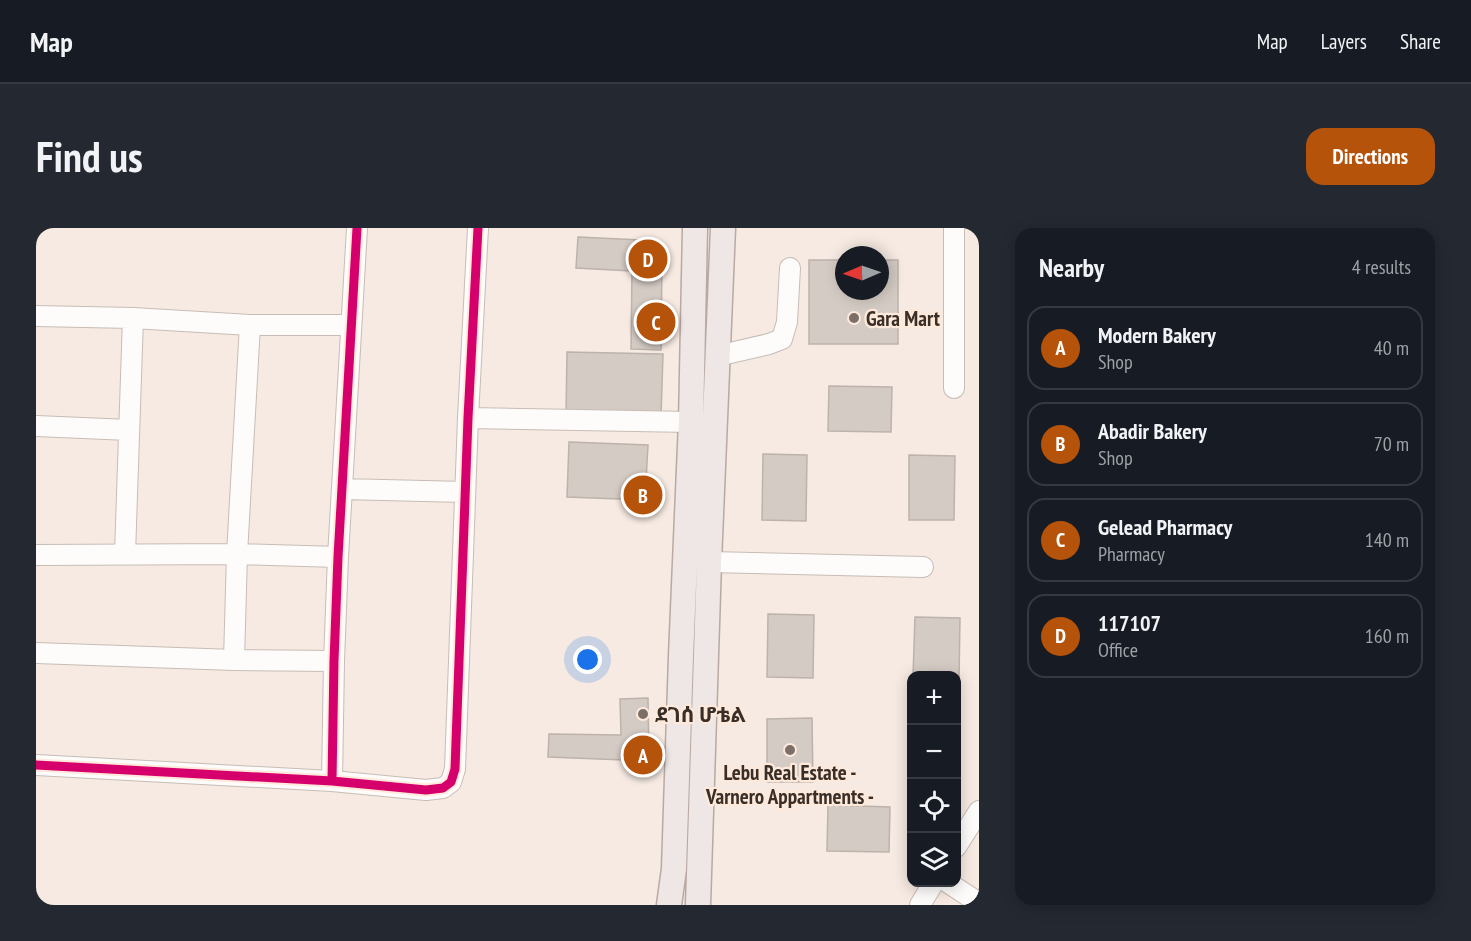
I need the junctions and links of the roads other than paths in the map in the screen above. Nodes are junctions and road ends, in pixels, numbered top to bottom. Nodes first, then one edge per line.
1 (357, 228) edge
2 (478, 228) edge
3 (695, 228) edge
4 (723, 228) edge
5 (954, 228) edge
6 (790, 268) dead end
7 (36, 316) edge
8 (133, 318) junction
9 (250, 325) junction
10 (351, 326) junction
11 (717, 356) junction
12 (954, 388) dead end
13 (468, 418) junction
14 (691, 422) junction
15 (36, 426) edge
16 (129, 430) junction
17 (342, 489) junction
18 (465, 492) junction
19 (126, 554) junction
20 (237, 554) junction
21 (36, 555) edge
22 (338, 557) junction
23 (709, 562) junction
24 (923, 567) dead end
25 (36, 653) edge
26 (234, 660) junction
27 (334, 661) junction
28 (36, 765) edge
29 (332, 781) junction
30 (979, 811) edge
31 (961, 840) edge
32 (931, 887) edge
33 (955, 887) edge
34 (703, 901) edge
35 (979, 903) edge
36 (669, 905) edge
37 (920, 905) edge

1 - 10 street
2 - 13 street
3 - 14 main road
4 - 11 main road
5 - 12 street
6 - 11 street
7 - 8 street
8 - 9 street
8 - 16 street
9 - 10 street
9 - 20 street
10 - 17 street
11 - 23 main road
13 - 14 street
13 - 18 street
14 - 36 main road
15 - 16 street
16 - 19 street
17 - 18 street
17 - 22 street
18 - 29 street
19 - 20 street
19 - 21 street
20 - 22 street
20 - 26 street
22 - 27 street
23 - 24 street
23 - 34 main road
25 - 26 street
26 - 27 street
27 - 29 street
28 - 29 street
30 - 31 street
32 - 37 street
33 - 35 street

